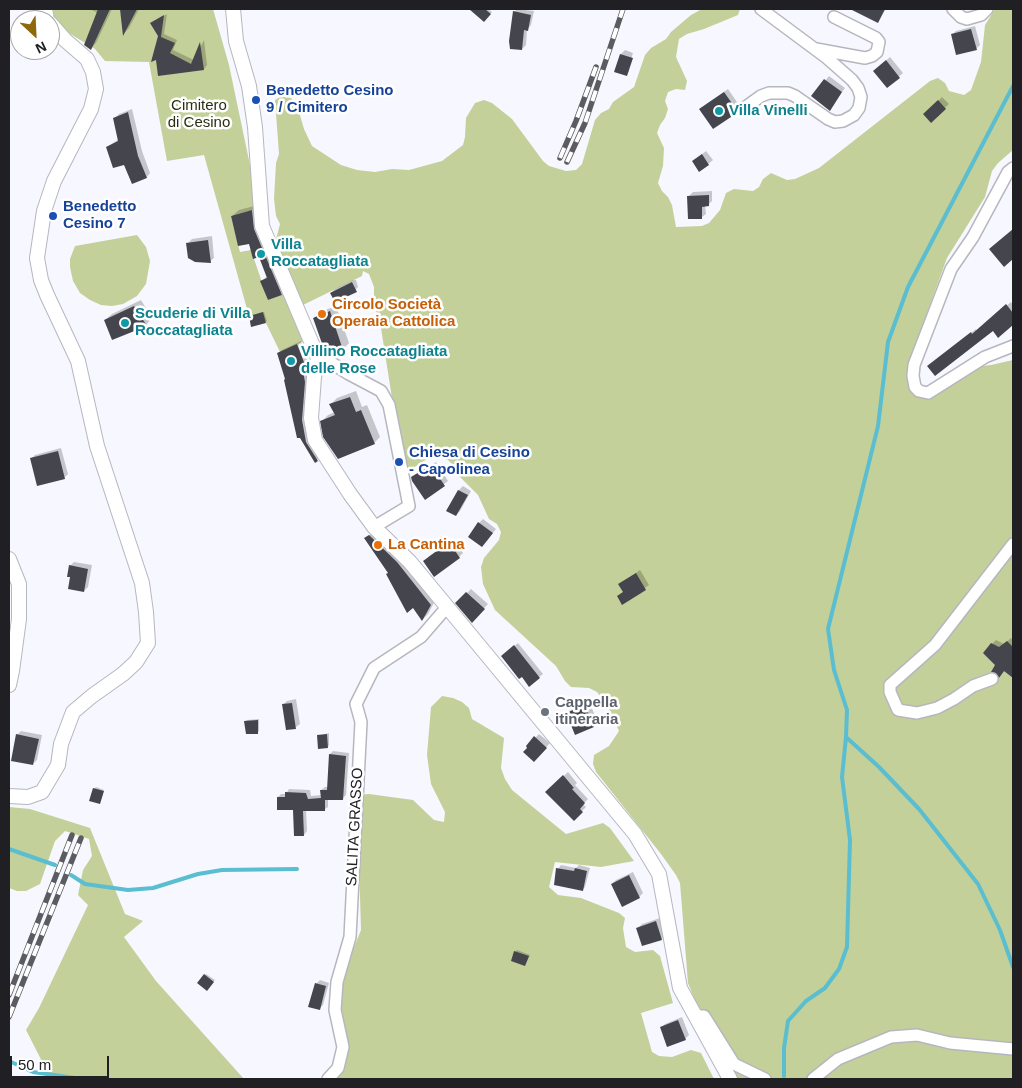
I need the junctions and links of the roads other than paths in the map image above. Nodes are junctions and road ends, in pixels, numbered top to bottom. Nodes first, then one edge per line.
1 (233, 9) edge
2 (761, 9) edge
3 (953, 9) edge
4 (986, 9) edge
5 (834, 17) dead end
6 (60, 34) edge
7 (814, 49) junction
8 (743, 109) dead end
9 (1013, 168) edge
10 (1013, 346) edge
11 (318, 358) junction
12 (374, 527) junction
13 (1013, 544) edge
14 (9, 559) edge
15 (447, 607) junction
16 (992, 679) dead end
17 (9, 685) edge
18 (9, 796) edge
19 (696, 1016) junction
20 (1013, 1049) edge
21 (328, 1079) edge
22 (730, 1079) edge
23 (765, 1079) edge
24 (813, 1079) edge

1 - 11 street
2 - 7 street
3 - 4 street
5 - 7 street
6 - 18 street
7 - 8 street
9 - 10 street
11 - 12 street
11 - 12 street
12 - 15 street
13 - 16 street
14 - 17 street
15 - 19 street
15 - 21 street, SALITA GRASSO
19 - 22 street
19 - 23 street
20 - 24 street

